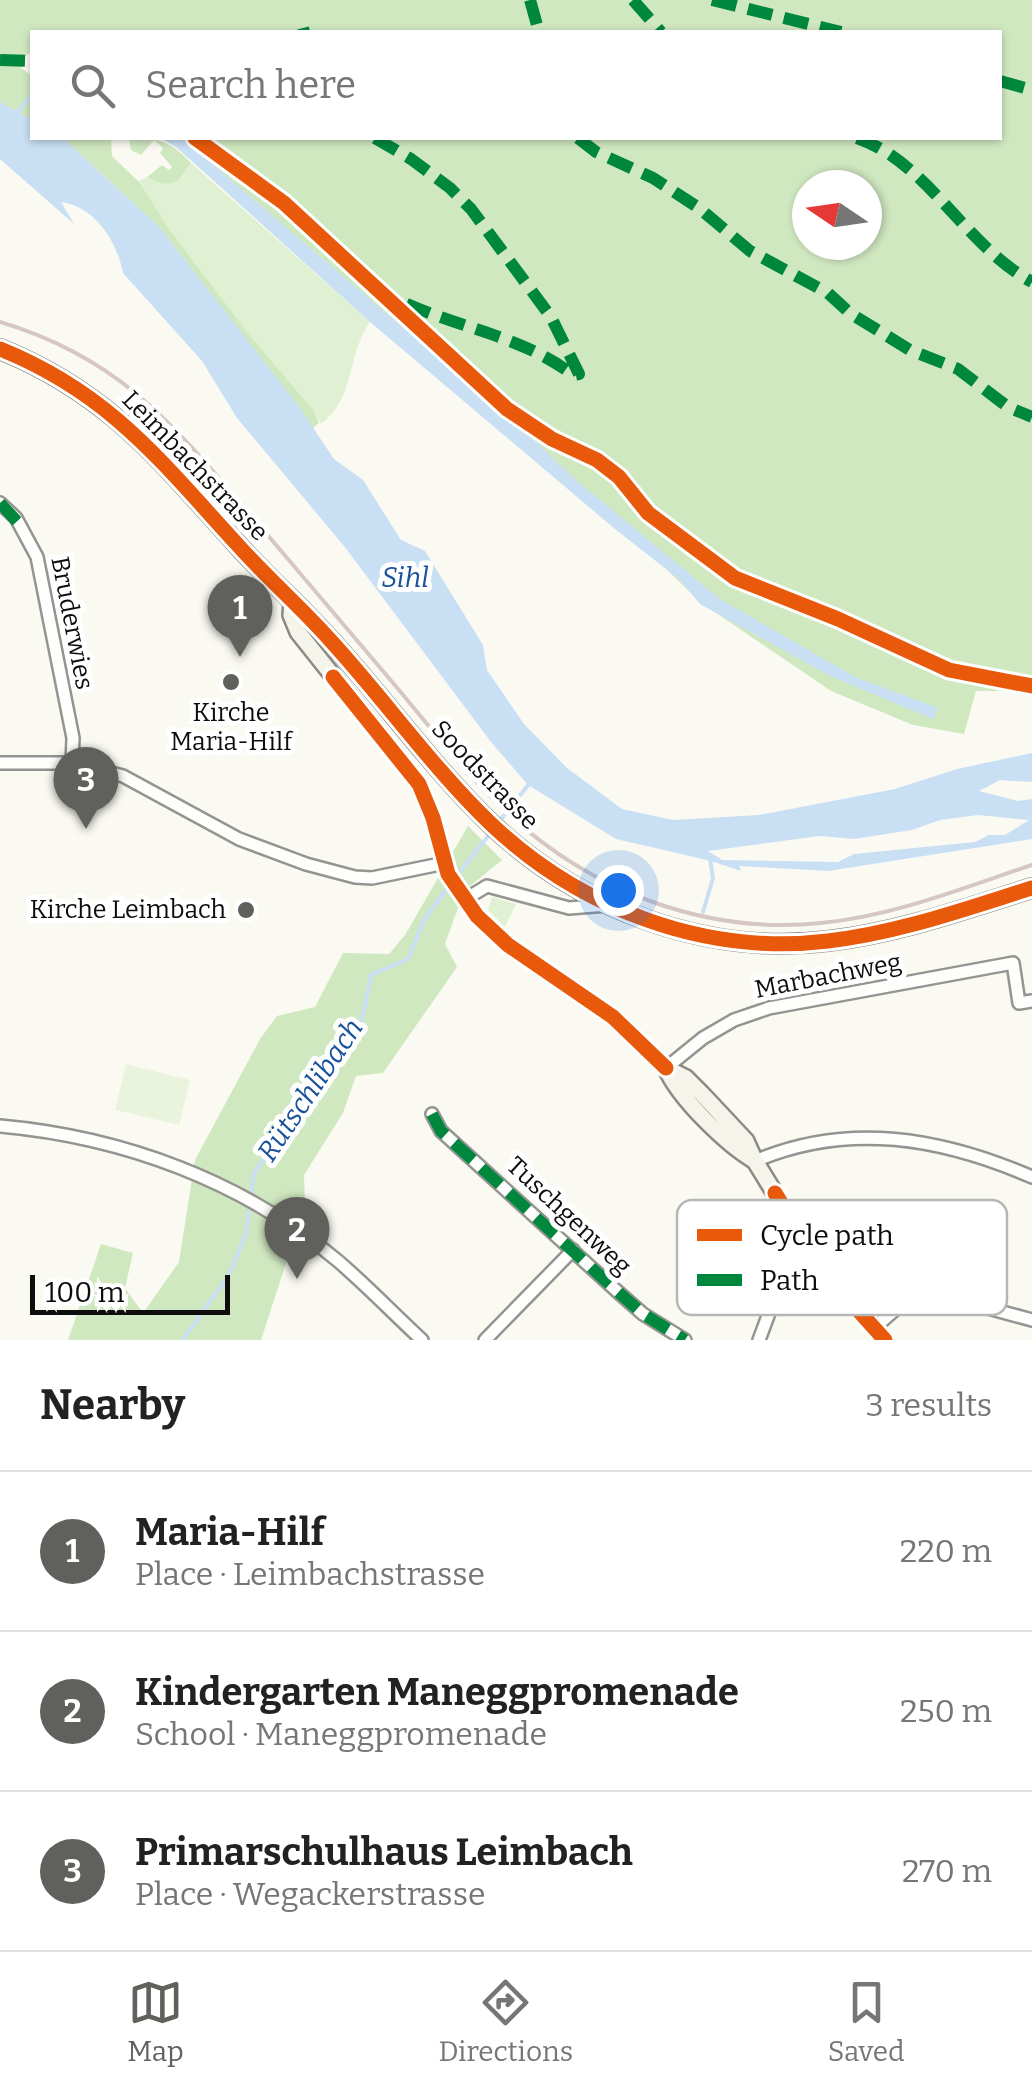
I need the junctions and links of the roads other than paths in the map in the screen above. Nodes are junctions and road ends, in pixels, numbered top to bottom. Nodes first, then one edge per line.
1 (0, 349) edge
2 (0, 503) edge
3 (292, 601) junction
4 (0, 763) edge
5 (72, 763) junction
6 (447, 869) junction
7 (1032, 888) edge
8 (461, 895) junction
9 (607, 905) junction
10 (1032, 1001) edge
11 (666, 1068) junction
12 (432, 1114) dead end
13 (0, 1126) edge
14 (755, 1162) junction
15 (1032, 1177) edge
16 (778, 1200) edge
17 (573, 1250) junction
18 (1007, 1313) edge
19 (768, 1315) edge
20 (863, 1315) edge
21 (1032, 1320) edge
22 (879, 1334) edge
23 (422, 1340) edge
24 (485, 1340) edge
25 (685, 1340) edge
26 (759, 1340) edge

1 - 3 main road, Leimbachstrasse
2 - 5 street, Bruderwies
3 - 6 street, Leimbachstrasse
3 - 9 main road, Soodstrasse
4 - 5 street
5 - 6 street
6 - 8 street, Leimbachstrasse
7 - 9 main road, Soodstrasse
8 - 9 street
8 - 11 street, Leimbachstrasse
10 - 11 street, Marbachweg
11 - 14 street, Leimbachstrasse
12 - 17 street, Tuschgenweg
13 - 23 street
14 - 15 street
14 - 16 street, Leimbachstrasse
17 - 24 street
17 - 25 street, Tuschgenweg
18 - 21 street
19 - 26 street
20 - 22 street, Leimbachstrasse

